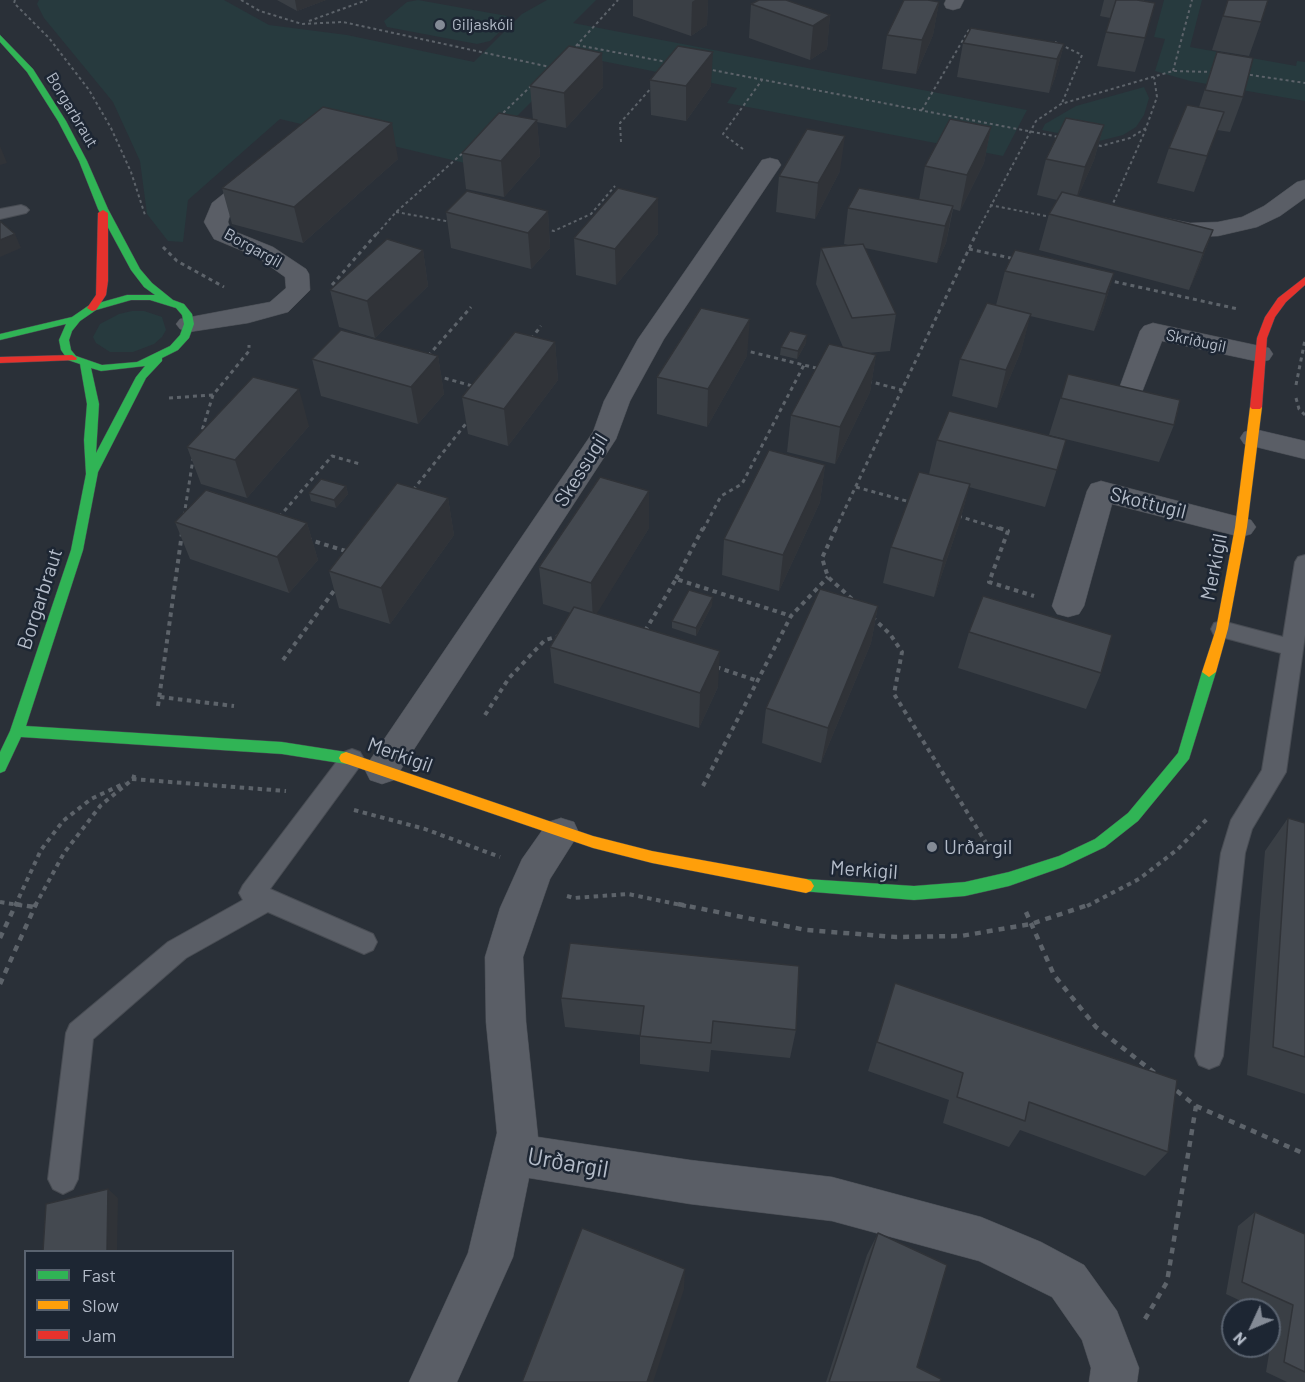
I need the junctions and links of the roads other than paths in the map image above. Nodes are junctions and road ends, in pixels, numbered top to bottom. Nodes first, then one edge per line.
1 (0, 37) edge
2 (279, 160) edge
3 (770, 165) road end
4 (1305, 187) edge
5 (103, 209) junction
6 (21, 210) dead end
7 (1109, 212) edge
8 (0, 214) edge
9 (1305, 280) edge
10 (168, 300) junction
11 (92, 308) junction
12 (76, 319) junction
13 (189, 324) junction
14 (0, 337) edge
15 (1260, 354) junction
16 (158, 358) junction
17 (0, 360) edge
18 (79, 362) junction
19 (1133, 386) dead end
20 (1254, 438) junction
21 (1305, 450) edge
22 (92, 474) junction
23 (1241, 527) junction
24 (1305, 562) edge
25 (1068, 606) road end
26 (1222, 629) junction
27 (1292, 648) junction
28 (17, 730) junction
29 (352, 759) junction
30 (0, 767) edge
31 (382, 770) junction
32 (561, 833) junction
33 (268, 900) junction
34 (364, 942) dead end
35 (1209, 1056) dead end
36 (513, 1154) junction
37 (63, 1179) dead end
38 (1114, 1375) edge
39 (433, 1382) edge

1 - 5 street, Borgarbraut
2 - 13 street, Borgargil
3 - 31 street, Skessugil
4 - 7 street
5 - 10 street, Borgarbraut
5 - 11 street, Borgarbraut
6 - 8 lane
9 - 15 street, Merkigil
10 - 11 street
10 - 13 street, Borgarbraut
11 - 12 street
12 - 14 street
12 - 18 street, Borgarbraut
13 - 16 street
15 - 19 street, Skriðugil
15 - 20 street, Merkigil
16 - 18 street
16 - 22 street, Borgarbraut
17 - 18 street
18 - 22 street, Borgarbraut
20 - 21 street
20 - 23 street, Merkigil
22 - 28 street, Borgarbraut
23 - 25 street, Skottugil
23 - 26 street, Merkigil
24 - 27 lane
26 - 27 lane
26 - 32 street, Merkigil
27 - 35 lane
28 - 29 street, Merkigil
28 - 30 street, Borgarbraut
29 - 31 street, Merkigil
29 - 33 lane
31 - 32 street, Merkigil
32 - 36 street, Urðargil
33 - 34 lane
33 - 37 lane
36 - 38 street, Urðargil
36 - 39 street, Urðargil

